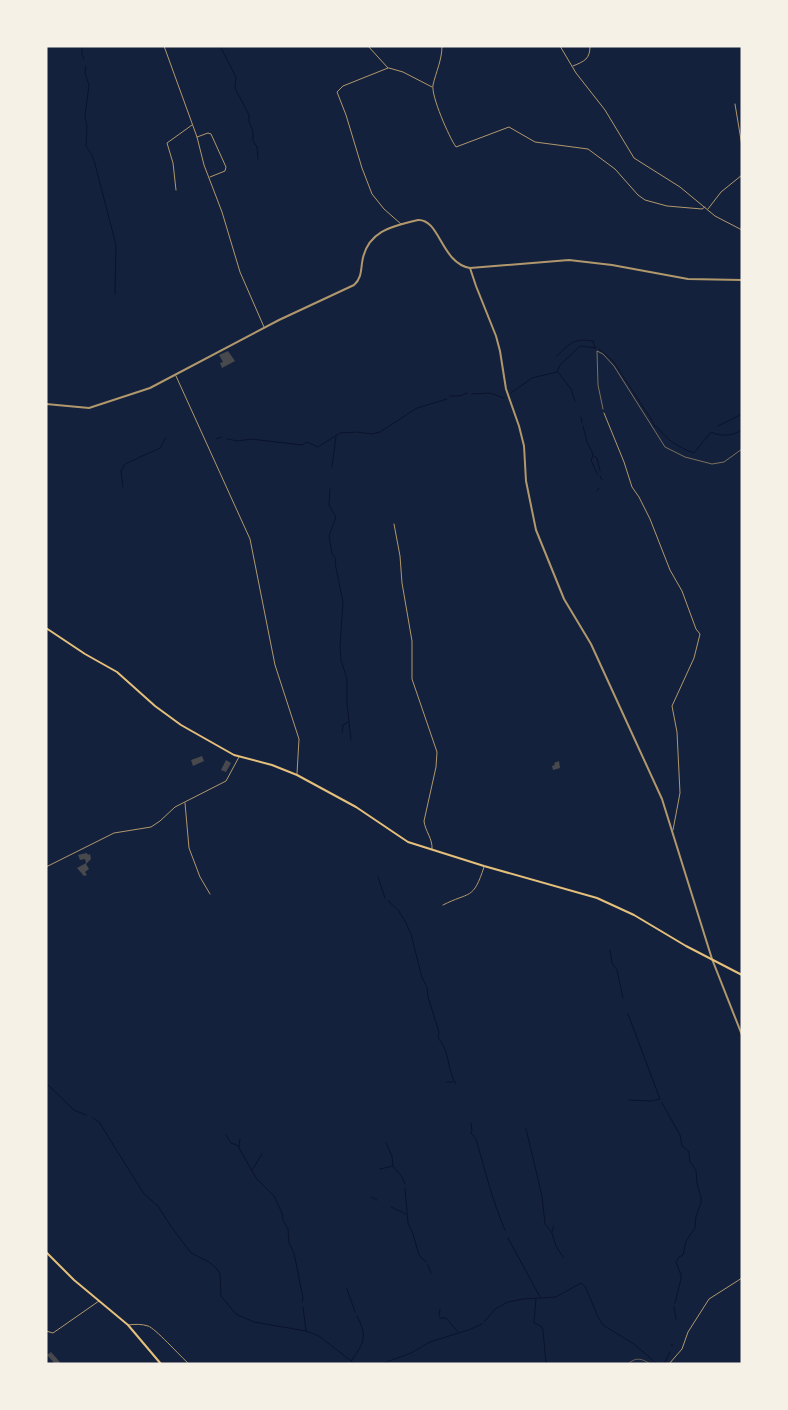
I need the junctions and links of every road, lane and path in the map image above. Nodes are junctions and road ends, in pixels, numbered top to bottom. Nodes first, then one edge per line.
1 (164, 46) edge
2 (368, 46) edge
3 (442, 46) edge
4 (560, 46) edge
5 (590, 46) edge
6 (572, 66) junction
7 (388, 68) junction
8 (432, 87) junction
9 (735, 104) dead end
10 (193, 125) junction
11 (197, 137) junction
12 (742, 146) edge
13 (742, 175) edge
14 (209, 177) junction
15 (176, 190) dead end
16 (705, 207) junction
17 (707, 209) junction
18 (402, 225) junction
19 (742, 230) edge
20 (470, 268) junction
21 (742, 280) edge
22 (264, 328) junction
23 (175, 375) junction
24 (46, 404) edge
25 (604, 413) joint
26 (742, 450) edge
27 (394, 524) dead end
28 (46, 628) edge
29 (239, 757) junction
30 (297, 775) junction
31 (185, 802) junction
32 (673, 830) junction
33 (432, 850) junction
34 (484, 866) junction
35 (46, 867) edge
36 (210, 894) dead end
37 (443, 905) dead end
38 (712, 959) junction
39 (742, 975) edge
40 (742, 1035) edge
41 (46, 1252) edge
42 (742, 1278) edge
43 (100, 1301) junction
44 (128, 1324) junction
45 (46, 1331) edge
46 (161, 1364) edge
47 (189, 1364) edge
48 (628, 1364) edge
49 (650, 1364) edge
50 (669, 1364) edge

1 - 10 street
2 - 7 street
3 - 8 street
4 - 6 street
5 - 6 street
6 - 16 street
7 - 8 street
7 - 18 street
8 - 16 street
9 - 12 street
10 - 11 street
10 - 15 street
11 - 14 street
11 - 14 street
13 - 17 street
14 - 22 street
16 - 17 street
17 - 19 street
18 - 20 street
18 - 22 street
20 - 21 street
20 - 32 street
22 - 23 street
23 - 24 street
23 - 30 street
25 - 26 path
25 - 32 street
27 - 33 street
28 - 29 main road
29 - 30 main road
29 - 31 street
30 - 33 main road
31 - 35 street
31 - 36 street
32 - 38 street
33 - 34 main road
34 - 37 street
34 - 38 main road
38 - 39 main road
38 - 40 street
41 - 43 main road
42 - 50 street
43 - 44 main road
43 - 45 street
44 - 46 main road
44 - 47 street
48 - 49 lane

